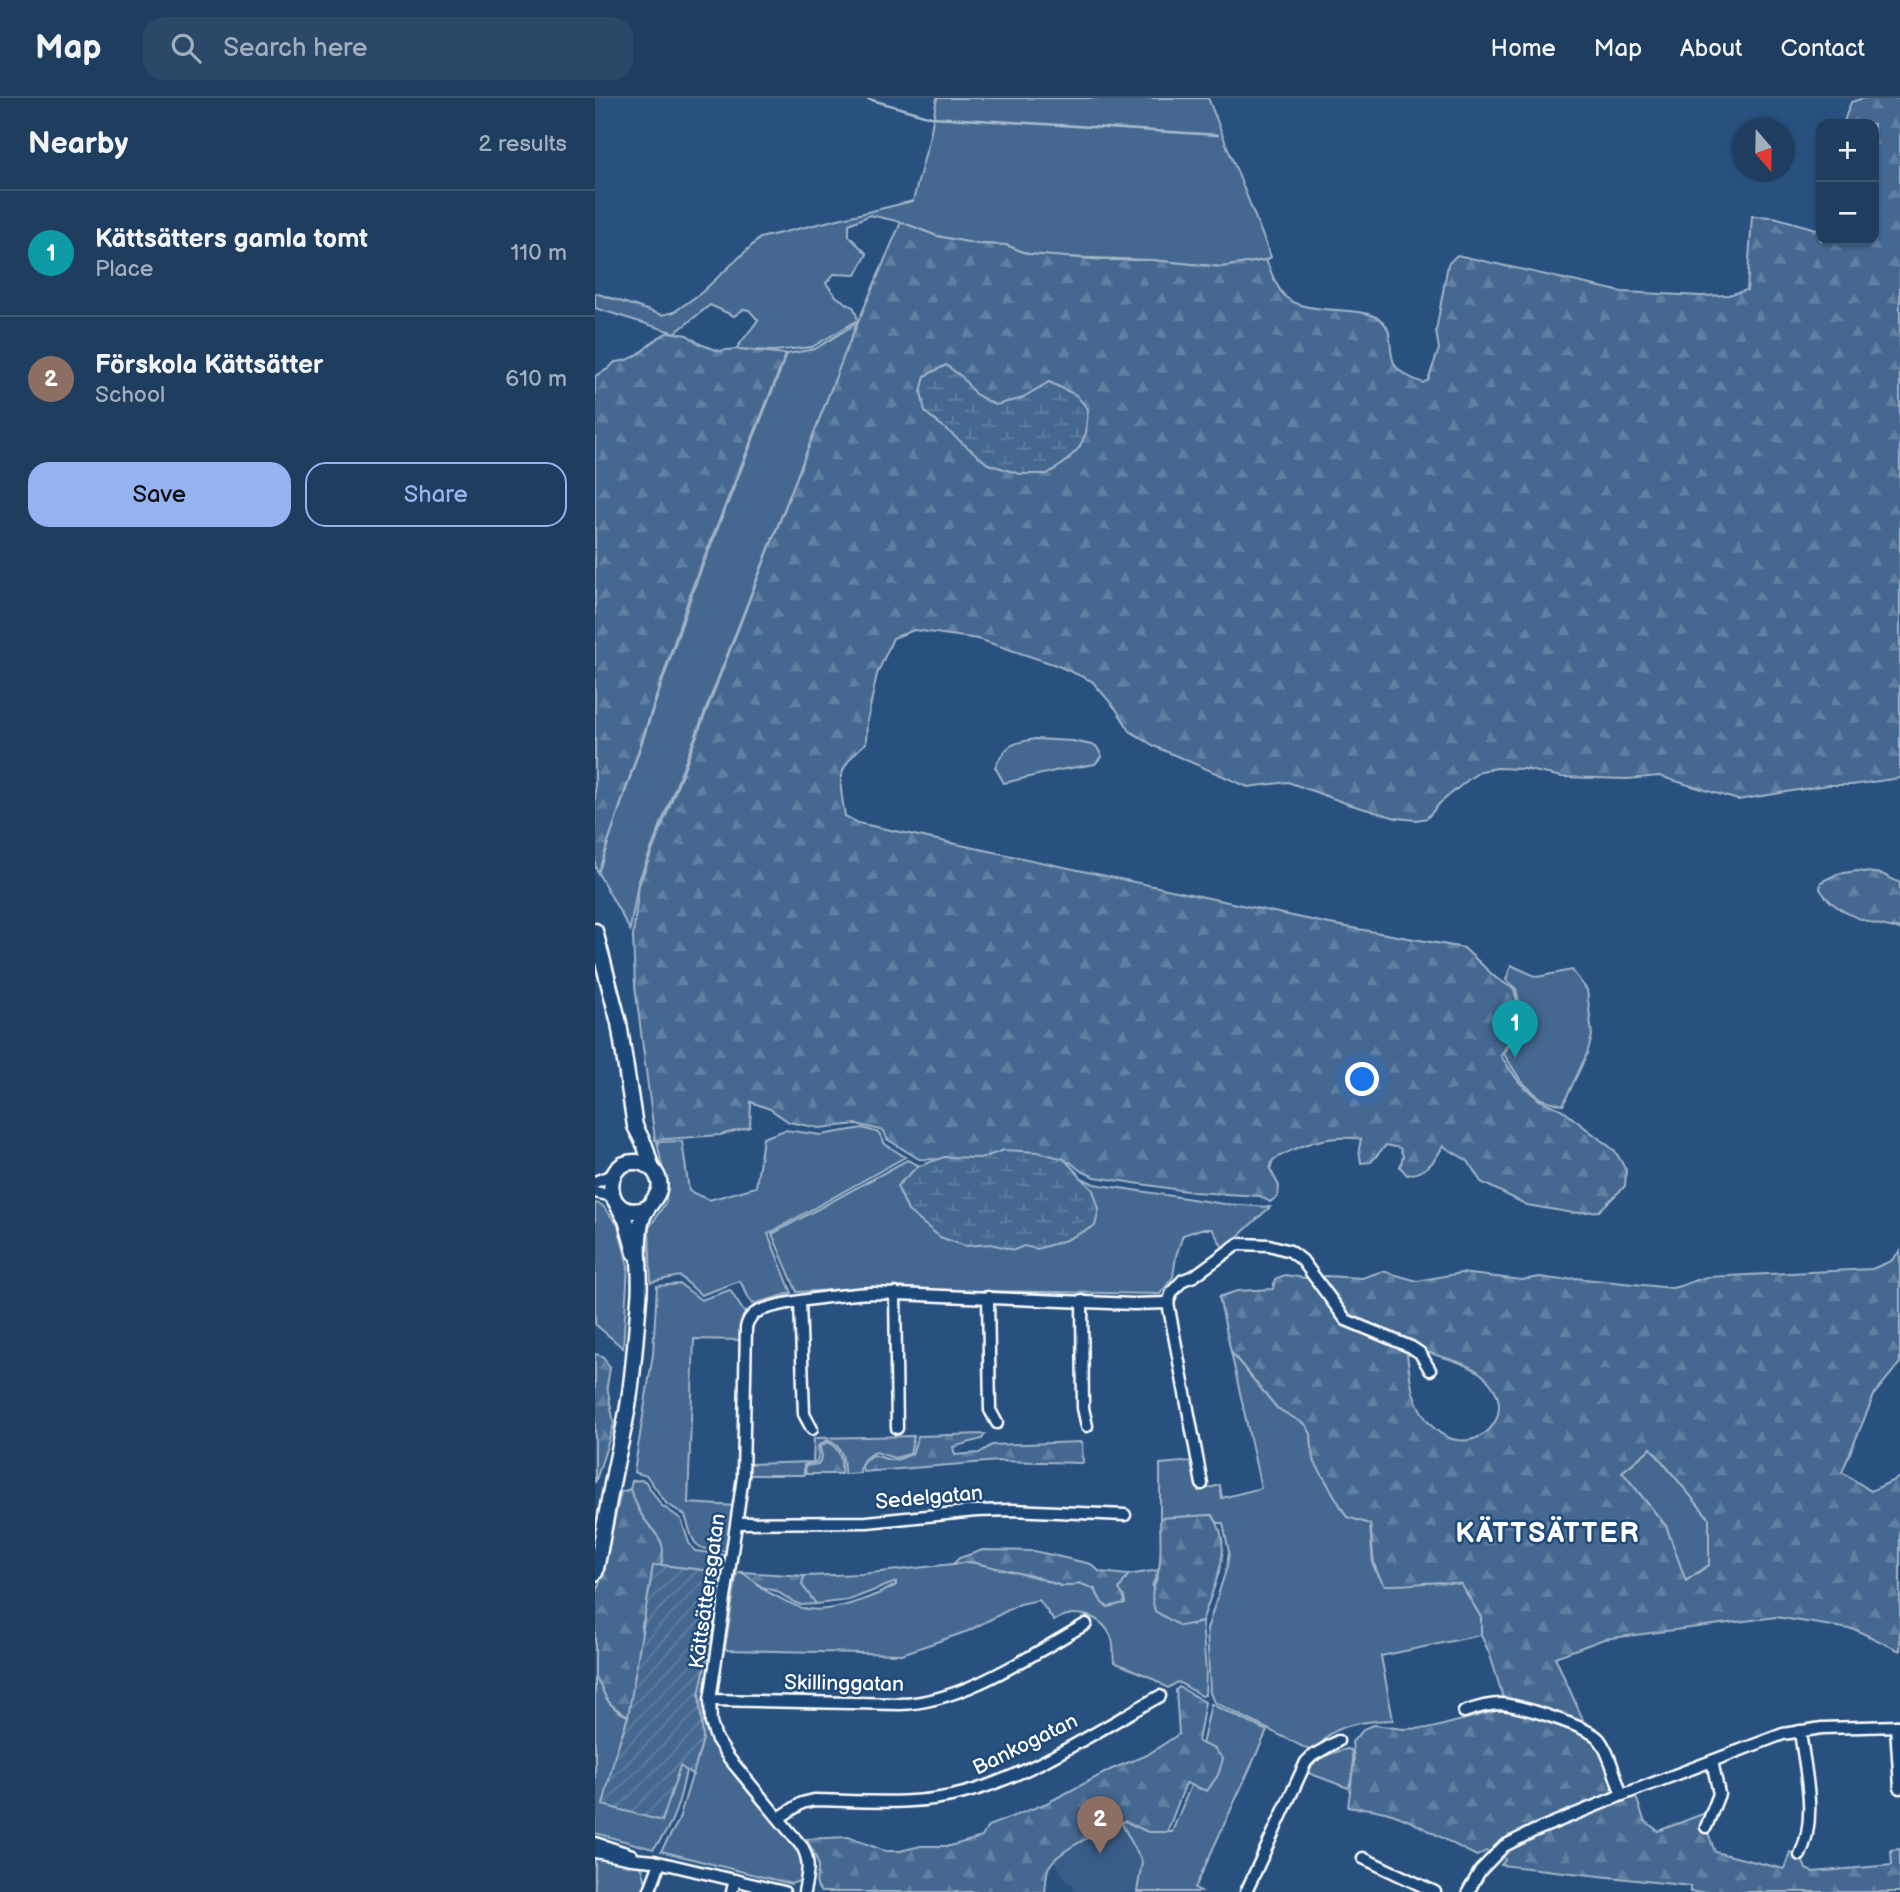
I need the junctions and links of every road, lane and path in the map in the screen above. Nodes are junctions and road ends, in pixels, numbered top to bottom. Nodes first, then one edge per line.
1 (595, 930) edge
2 (635, 1126) junction
3 (619, 1169) junction
4 (652, 1169) junction
5 (595, 1182) edge
6 (595, 1192) edge
7 (615, 1200) junction
8 (647, 1208) junction
9 (640, 1275) junction
10 (895, 1293) junction
11 (988, 1297) junction
12 (1081, 1301) junction
13 (800, 1302) junction
14 (1168, 1303) junction
15 (1430, 1370) dead end
16 (997, 1423) dead end
17 (1087, 1426) dead end
18 (897, 1428) dead end
19 (812, 1429) dead end
20 (1202, 1485) dead end
21 (611, 1490) junction
22 (1125, 1515) dead end
23 (737, 1523) junction
24 (595, 1536) edge
25 (595, 1573) edge
26 (1086, 1624) dead end
27 (1160, 1696) dead end
28 (710, 1700) junction
29 (1464, 1712) dead end
30 (1898, 1726) edge
31 (1800, 1731) junction
32 (1338, 1741) dead end
33 (1712, 1761) junction
34 (1900, 1788) edge
35 (1622, 1795) junction
36 (779, 1818) junction
37 (1706, 1827) dead end
38 (595, 1843) edge
39 (595, 1852) edge
40 (1800, 1855) dead end
41 (1363, 1858) dead end
42 (642, 1860) junction
43 (660, 1863) junction
44 (735, 1880) junction
45 (649, 1892) edge
46 (732, 1892) edge
47 (784, 1892) edge
48 (804, 1892) edge
49 (1245, 1892) edge
50 (1435, 1892) edge
51 (1468, 1892) edge

1 - 2 main road
2 - 3 main road
2 - 4 main road
3 - 4 main road
3 - 5 street
3 - 7 main road
4 - 8 main road
6 - 7 street
7 - 8 main road
7 - 9 main road
8 - 9 main road
9 - 21 main road
10 - 11 street, Kättsättersgatan
10 - 13 street, Kättsättersgatan
10 - 18 street
11 - 12 street, Kättsättersgatan
11 - 16 street
12 - 14 street, Kättsättersgatan
12 - 17 street
13 - 19 street
13 - 23 street, Kättsättersgatan
14 - 15 street
14 - 20 street
21 - 24 main road
21 - 25 main road
22 - 23 street, Sedelgatan
23 - 28 street, Kättsättersgatan
26 - 28 street, Skillinggatan
27 - 36 street, Bankogatan
28 - 36 street, Kättsättersgatan
29 - 35 street
30 - 31 street
30 - 34 street
31 - 33 street
31 - 40 street
32 - 49 street
33 - 35 street
33 - 37 street
35 - 51 street
36 - 48 street, Kättsättersgatan
38 - 42 street
39 - 42 street
41 - 50 street
42 - 43 street
43 - 44 street
43 - 45 street
44 - 46 street
44 - 47 street

